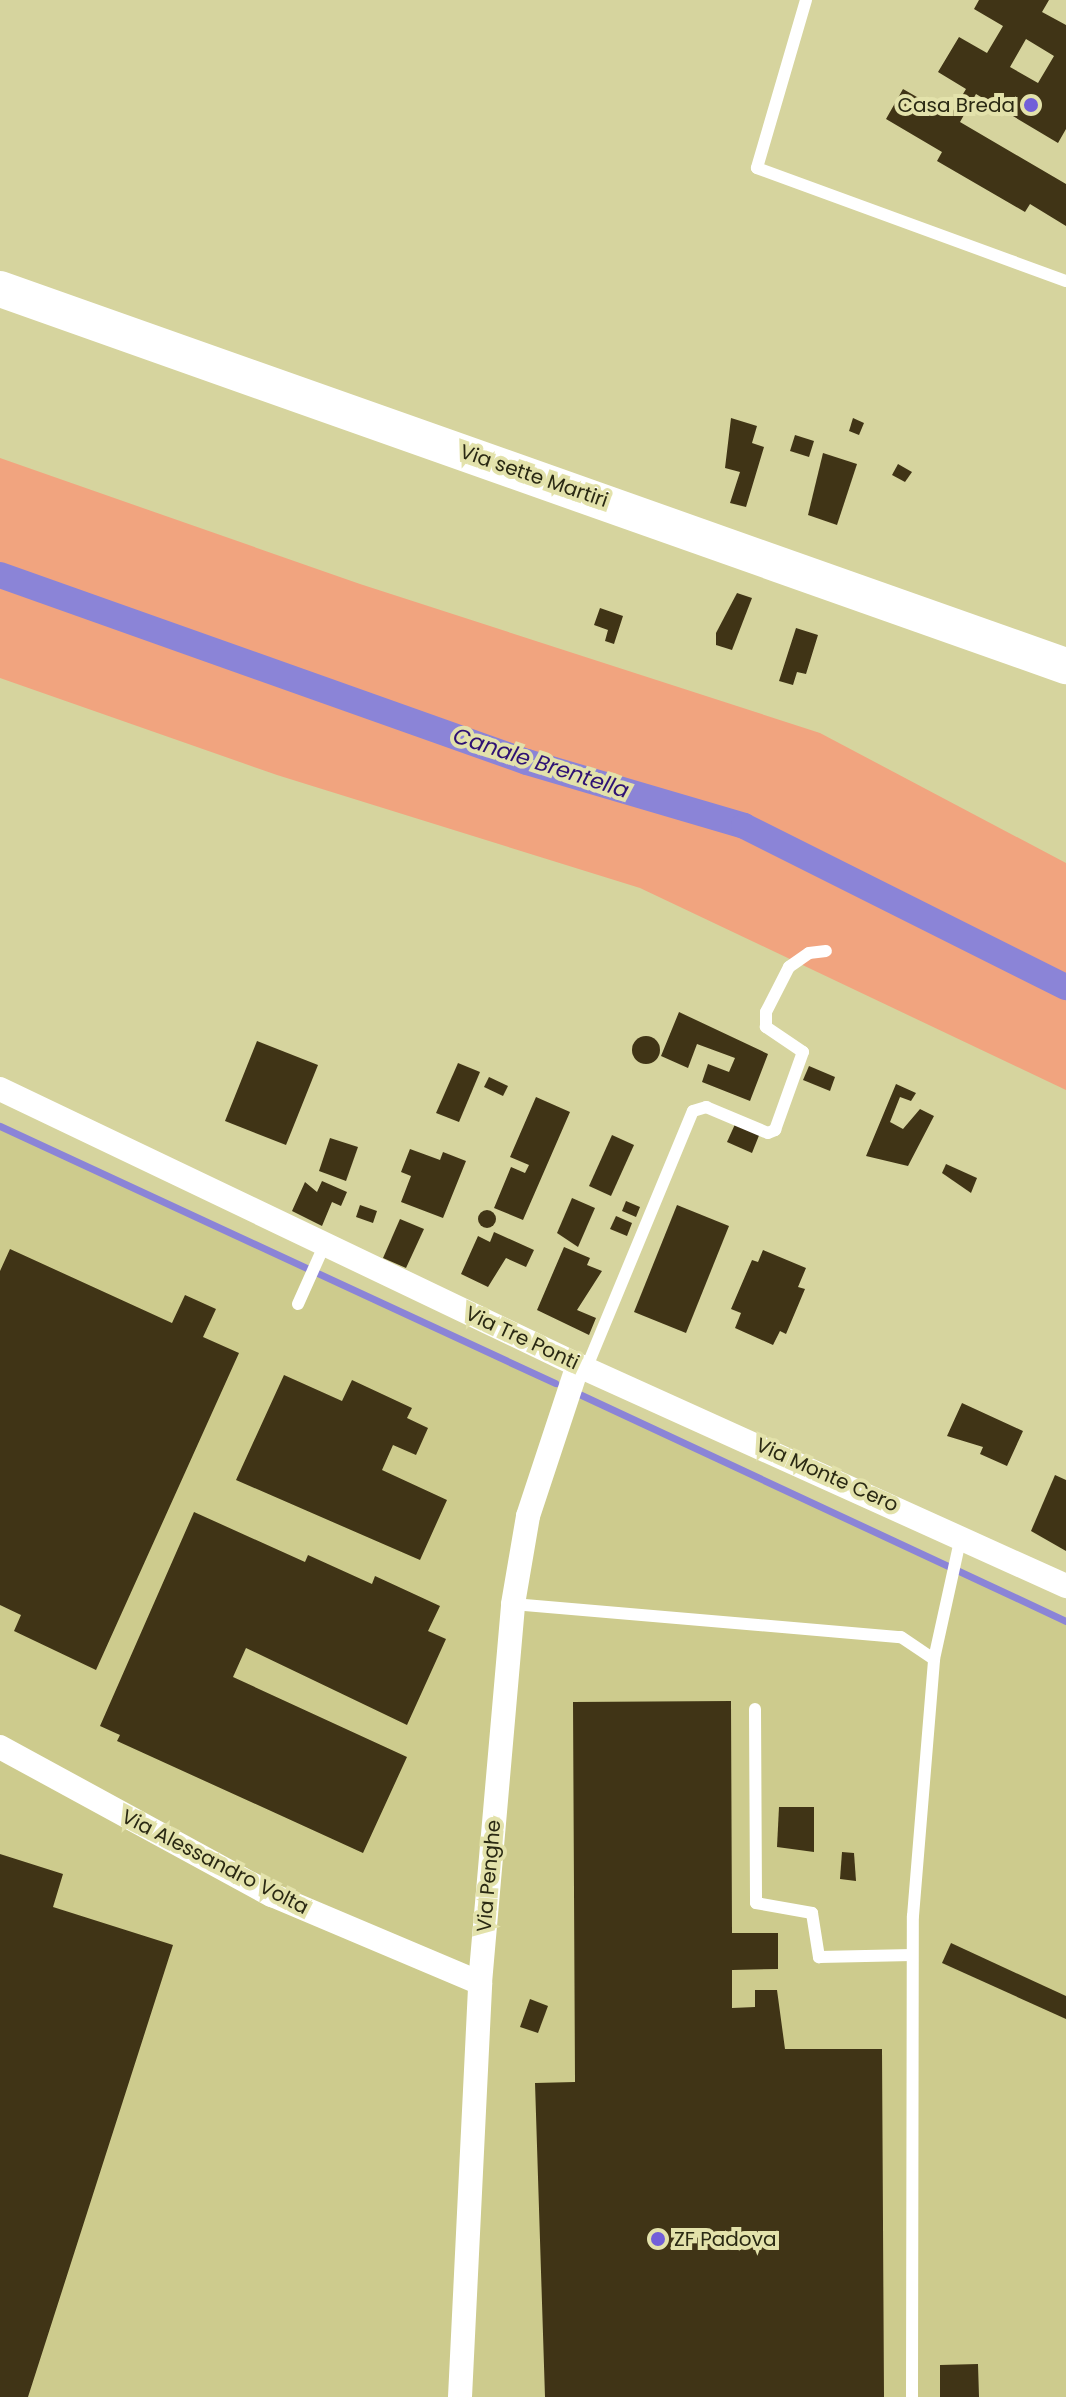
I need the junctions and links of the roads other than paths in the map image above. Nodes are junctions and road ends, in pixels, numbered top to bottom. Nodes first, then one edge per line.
1 (806, 0) edge
2 (1066, 281) edge
3 (0, 289) edge
4 (1066, 666) edge
5 (826, 951) dead end
6 (0, 1089) edge
7 (324, 1246) junction
8 (298, 1304) dead end
9 (582, 1367) junction
10 (959, 1542) junction
11 (1066, 1586) edge
12 (513, 1604) junction
13 (934, 1659) junction
14 (755, 1709) dead end
15 (0, 1747) edge
16 (912, 1955) junction
17 (480, 1983) junction
18 (460, 2397) edge
19 (912, 2397) edge

1 - 2 lane
3 - 4 main road, Via sette Martiri
5 - 9 lane, Via Tre Ponti
6 - 7 street, Via Tre Ponti
7 - 8 lane
7 - 9 street, Via Tre Ponti
9 - 10 street, Via Monte Cero
9 - 12 street, Via Penghe
10 - 11 street, Via Monte Cero
10 - 13 lane
12 - 13 lane
12 - 17 street, Via Penghe
13 - 16 lane
14 - 16 lane
15 - 17 street, Via Alessandro Volta
16 - 19 lane
17 - 18 street, Via Penghe

